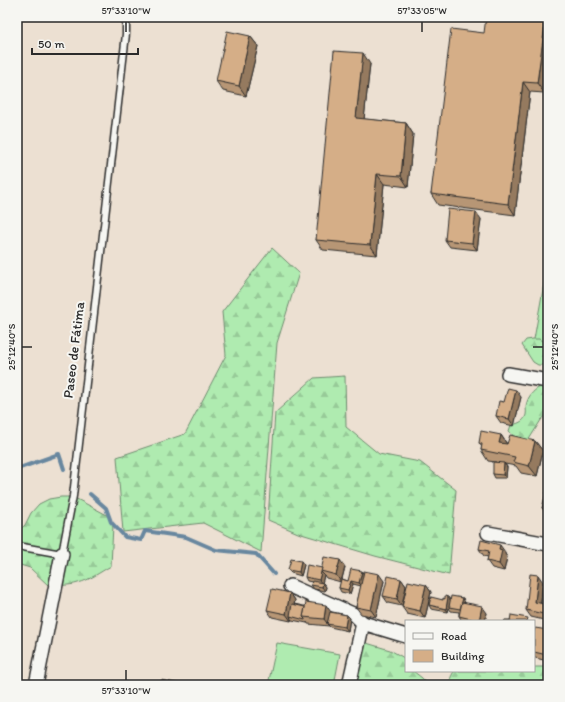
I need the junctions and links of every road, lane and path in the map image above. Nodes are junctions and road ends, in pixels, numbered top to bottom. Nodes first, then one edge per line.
1 (126, 17) edge
2 (508, 374) dead end
3 (548, 381) edge
4 (488, 533) dead end
5 (548, 544) edge
6 (17, 546) edge
7 (62, 554) junction
8 (290, 586) dead end
9 (363, 623) junction
10 (405, 636) edge
11 (36, 685) edge
12 (349, 685) edge

1 - 7 lane, Paseo de Fátima
2 - 3 street
4 - 5 street
6 - 7 lane
7 - 11 street, Paseo de Fátima
8 - 9 street
9 - 10 street
9 - 12 street

